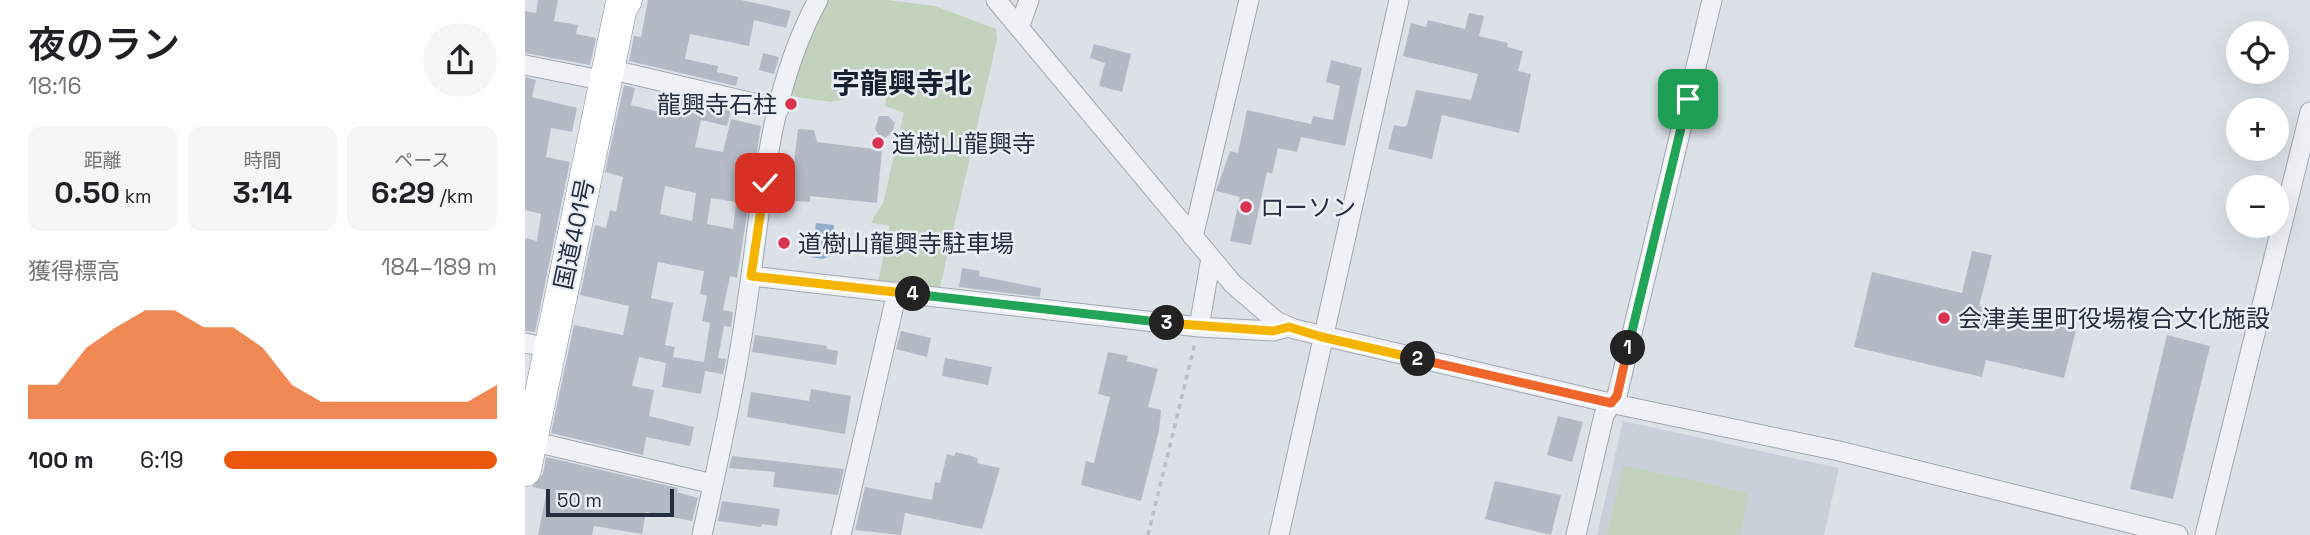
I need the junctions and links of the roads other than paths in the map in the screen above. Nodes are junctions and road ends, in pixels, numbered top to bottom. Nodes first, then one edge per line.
1 (626, 0) edge
2 (818, 0) edge
3 (996, 0) edge
4 (1029, 0) edge
5 (1249, 0) edge
6 (1399, 0) edge
7 (1712, 0) edge
8 (1019, 28) junction
9 (525, 65) edge
10 (608, 75) junction
11 (779, 109) junction
12 (2310, 111) edge
13 (1193, 237) junction
14 (1211, 258) junction
15 (751, 276) junction
16 (897, 292) junction
17 (1199, 327) junction
18 (1289, 327) junction
19 (1322, 337) junction
20 (538, 345) edge
21 (1611, 403) junction
22 (528, 456) edge
23 (713, 484) junction
24 (702, 535) edge
25 (841, 535) edge
26 (1279, 535) edge
27 (1576, 535) edge
28 (2178, 535) edge
29 (2206, 535) edge

1 - 10 highway, 国道401号
2 - 11 street
3 - 8 street
4 - 8 street
5 - 13 street
6 - 19 street
7 - 21 street
8 - 13 street
9 - 10 street
10 - 11 street
10 - 20 highway, 国道401号
11 - 15 street
12 - 29 street
13 - 14 street
14 - 17 street
14 - 18 street
15 - 16 street
15 - 23 street
16 - 17 street
16 - 25 street
17 - 18 street
18 - 19 street
19 - 21 street
19 - 26 street
20 - 22 highway, 国道401号
21 - 27 street
21 - 28 street
22 - 23 street
23 - 24 street

